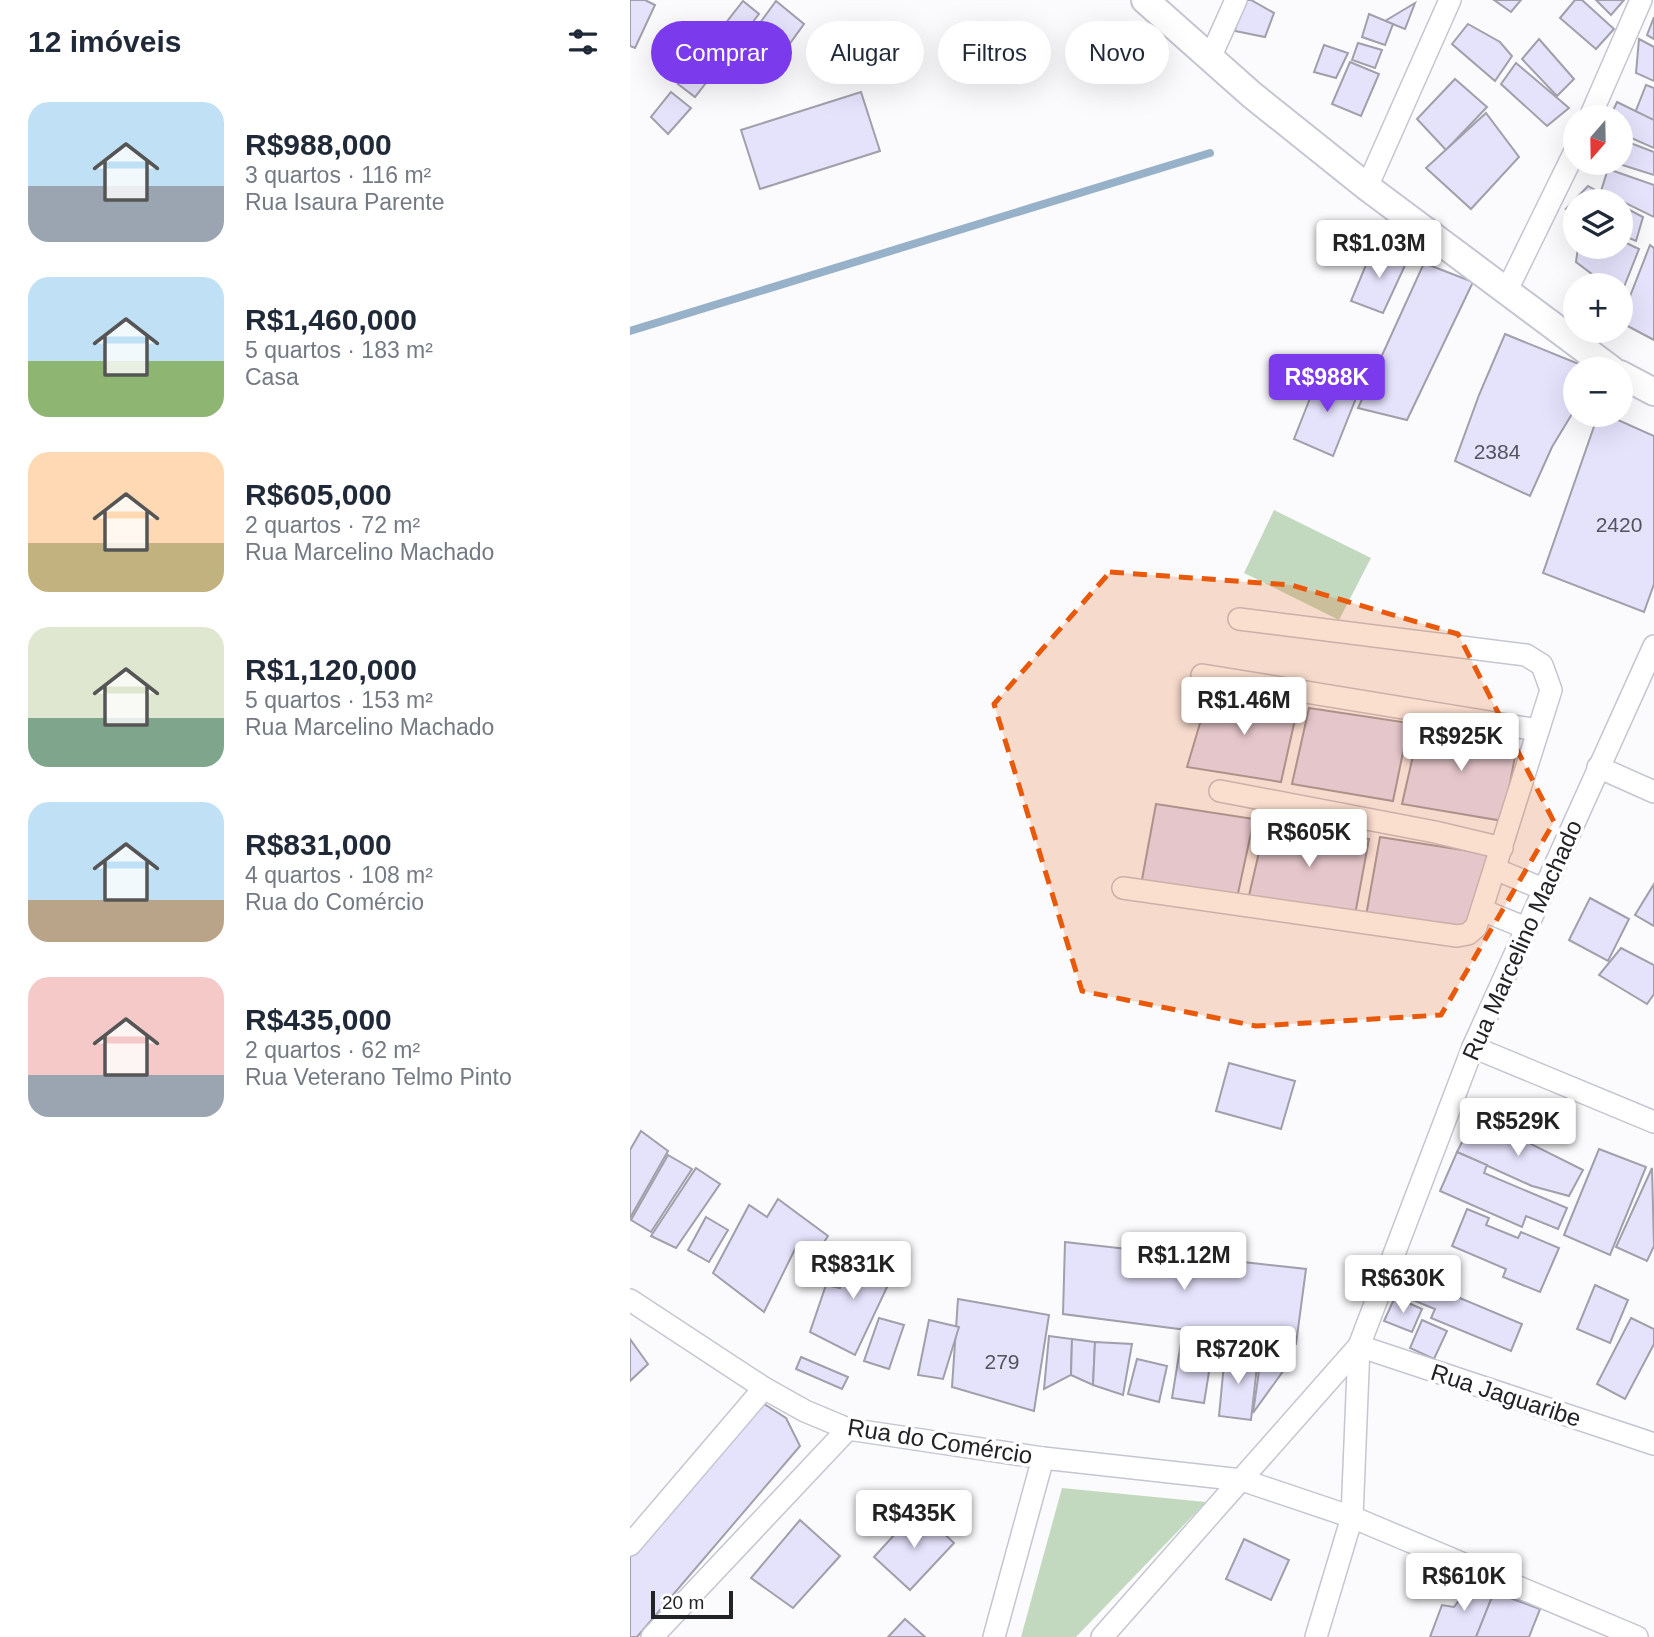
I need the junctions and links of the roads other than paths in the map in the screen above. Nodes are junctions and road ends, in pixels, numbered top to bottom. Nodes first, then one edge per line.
1 (1145, 0) edge
2 (1236, 0) edge
3 (1450, 0) edge
4 (1641, 0) edge
5 (1210, 58) junction
6 (1595, 105) edge
7 (1563, 175) edge
8 (1367, 187) junction
9 (1506, 292) junction
10 (1595, 357) edge
11 (1633, 381) edge
12 (1654, 392) edge
13 (1239, 619) dead end
14 (1654, 647) edge
15 (1202, 675) dead end
16 (1538, 730) junction
17 (1598, 766) junction
18 (1220, 791) dead end
19 (1654, 792) edge
20 (1502, 848) junction
21 (1495, 869) junction
22 (1123, 888) dead end
23 (1543, 889) junction
24 (1482, 910) junction
25 (1527, 928) junction
26 (1473, 1047) junction
27 (1654, 1122) edge
28 (630, 1300) edge
29 (1359, 1346) junction
30 (764, 1388) junction
31 (848, 1429) junction
32 (1654, 1444) edge
33 (1043, 1458) junction
34 (1242, 1480) junction
35 (1352, 1517) junction
36 (630, 1545) edge
37 (652, 1637) edge
38 (994, 1637) edge
39 (1102, 1637) edge
40 (1316, 1637) edge
41 (1637, 1637) edge

1 - 5 street
2 - 5 street
3 - 8 street
4 - 6 street
5 - 8 street
7 - 9 street
8 - 9 street
9 - 10 street
11 - 12 street
13 - 16 street
14 - 17 street, Rua Marcelino Machado
15 - 16 street
16 - 20 street
17 - 19 street
17 - 23 street, Rua Marcelino Machado
18 - 20 street
20 - 21 street
21 - 23 street
21 - 24 street
22 - 24 street
23 - 25 street, Rua Marcelino Machado
24 - 25 street
25 - 26 street, Rua Marcelino Machado
26 - 27 street
26 - 29 street, Rua Marcelino Machado
28 - 30 street, Rua do Comércio
29 - 32 street, Rua Jaguaribe
29 - 34 street, Rua Marcelino Machado
29 - 35 street
30 - 31 street, Rua do Comércio
30 - 36 street
31 - 33 street, Rua do Comércio
31 - 37 street
33 - 34 street, Rua do Comércio
33 - 38 street
34 - 35 street, Rua do Comércio
34 - 39 street, Rua Marcelino Machado
35 - 40 street
35 - 41 street, Rua do Comércio

